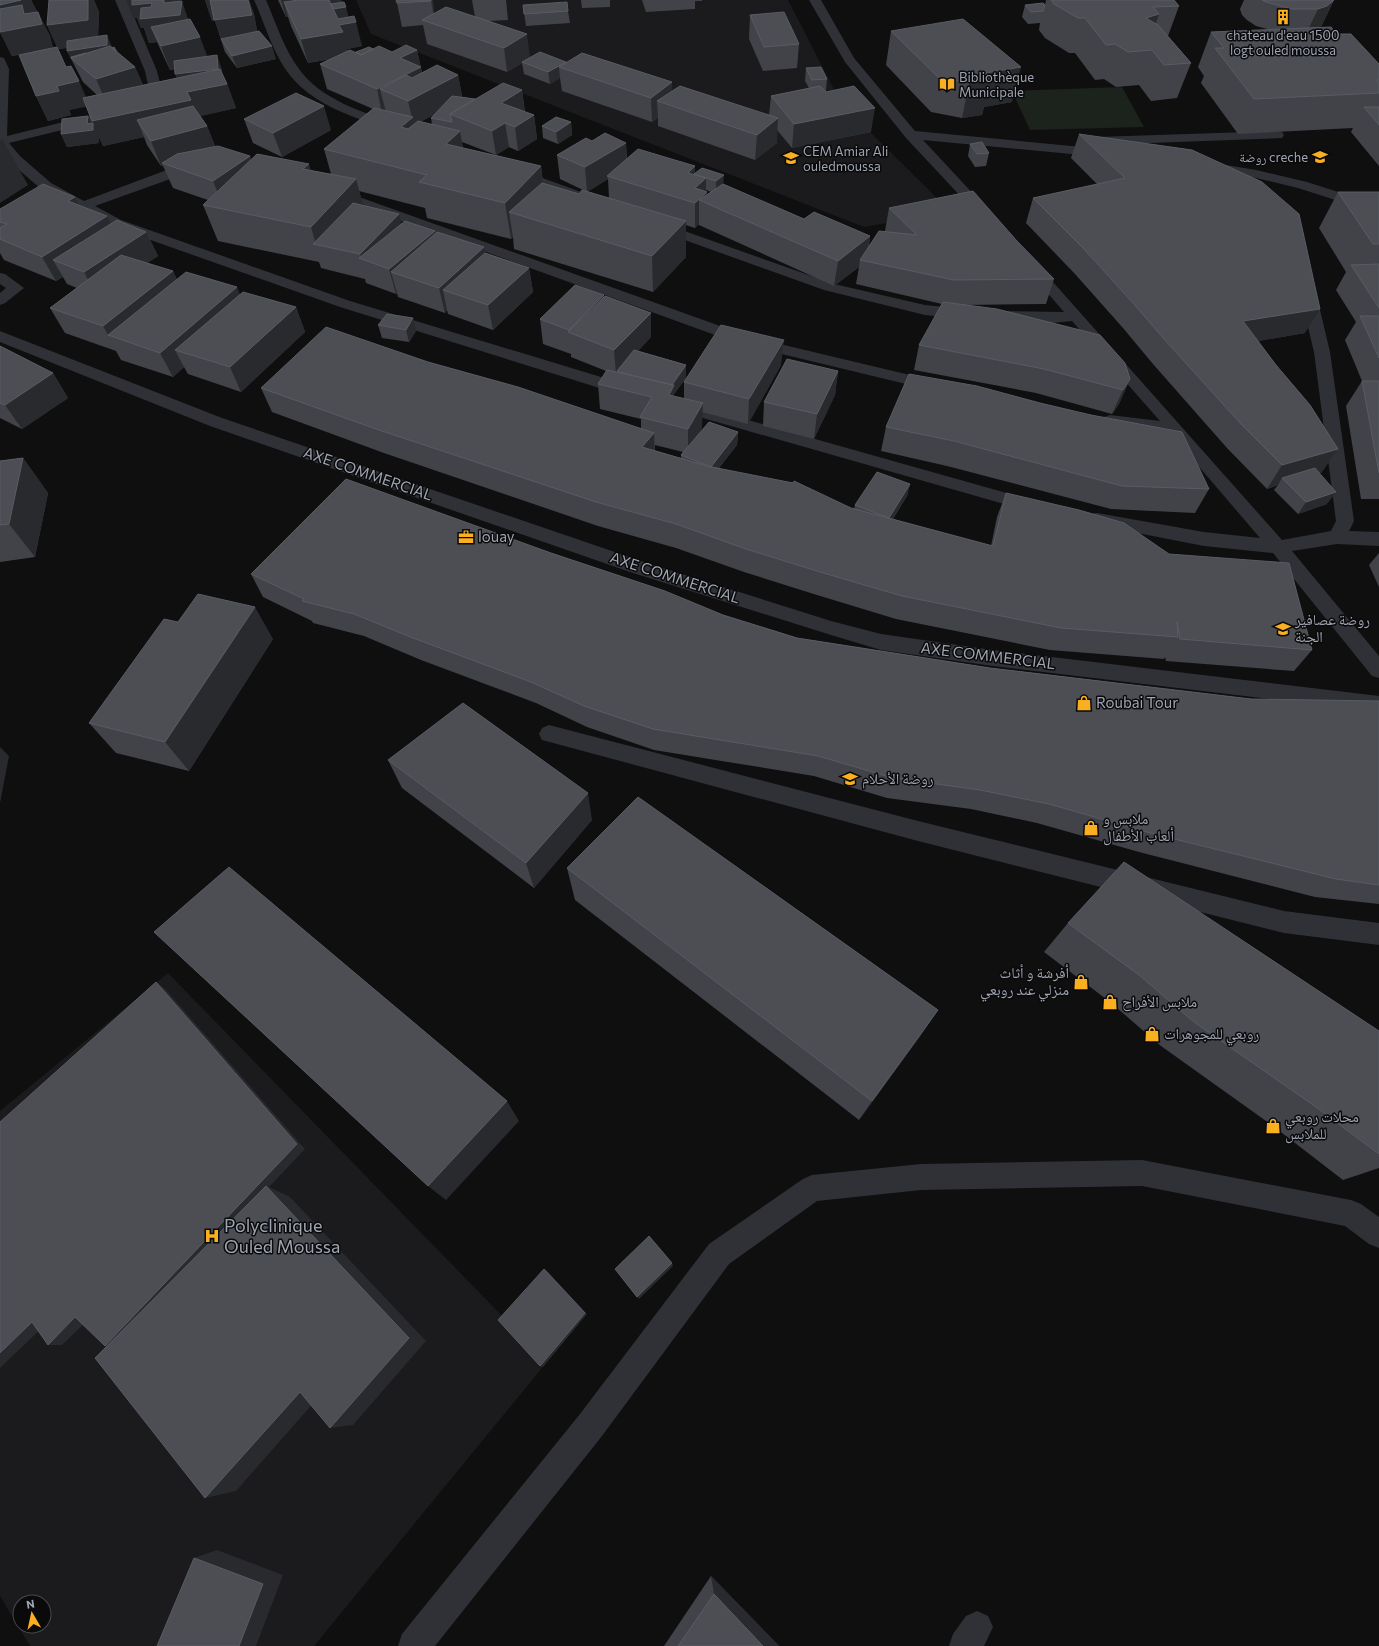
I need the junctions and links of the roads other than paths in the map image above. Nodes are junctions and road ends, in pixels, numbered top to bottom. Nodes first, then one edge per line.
1 (121, 0) edge
2 (260, 0) edge
3 (815, 0) edge
4 (0, 61) edge
5 (403, 131) edge
6 (911, 135) junction
7 (1277, 136) dead end
8 (0, 137) edge
9 (0, 141) edge
10 (1033, 145) junction
11 (1120, 155) edge
12 (208, 162) edge
13 (500, 167) edge
14 (1223, 184) edge
15 (321, 188) edge
16 (589, 200) edge
17 (83, 206) junction
18 (1379, 210) edge
19 (648, 222) edge
20 (995, 225) edge
21 (1020, 254) edge
22 (0, 277) edge
23 (1305, 278) edge
24 (0, 300) edge
25 (1076, 316) junction
26 (0, 336) edge
27 (951, 390) edge
28 (1092, 418) edge
29 (1176, 429) junction
30 (1048, 510) edge
31 (1079, 516) edge
32 (1337, 537) junction
33 (1379, 539) edge
34 (1278, 546) junction
35 (1379, 670) edge
36 (1379, 704) edge
37 (549, 734) dead end
38 (1379, 934) edge
39 (1379, 1234) edge
40 (414, 1646) edge

1 - 9 street
2 - 5 street
3 - 6 street
4 - 8 street
6 - 10 street
6 - 20 street
7 - 10 street
9 - 17 street
10 - 11 street
12 - 17 street
13 - 16 street
14 - 18 street
15 - 27 street
17 - 30 street
19 - 25 street
21 - 25 street
22 - 24 street
23 - 32 street
25 - 29 street
26 - 36 street, AXE COMMERCIAL
28 - 29 street
29 - 34 street
31 - 34 street
32 - 33 street
32 - 34 street
34 - 35 street
37 - 38 street
39 - 40 street

